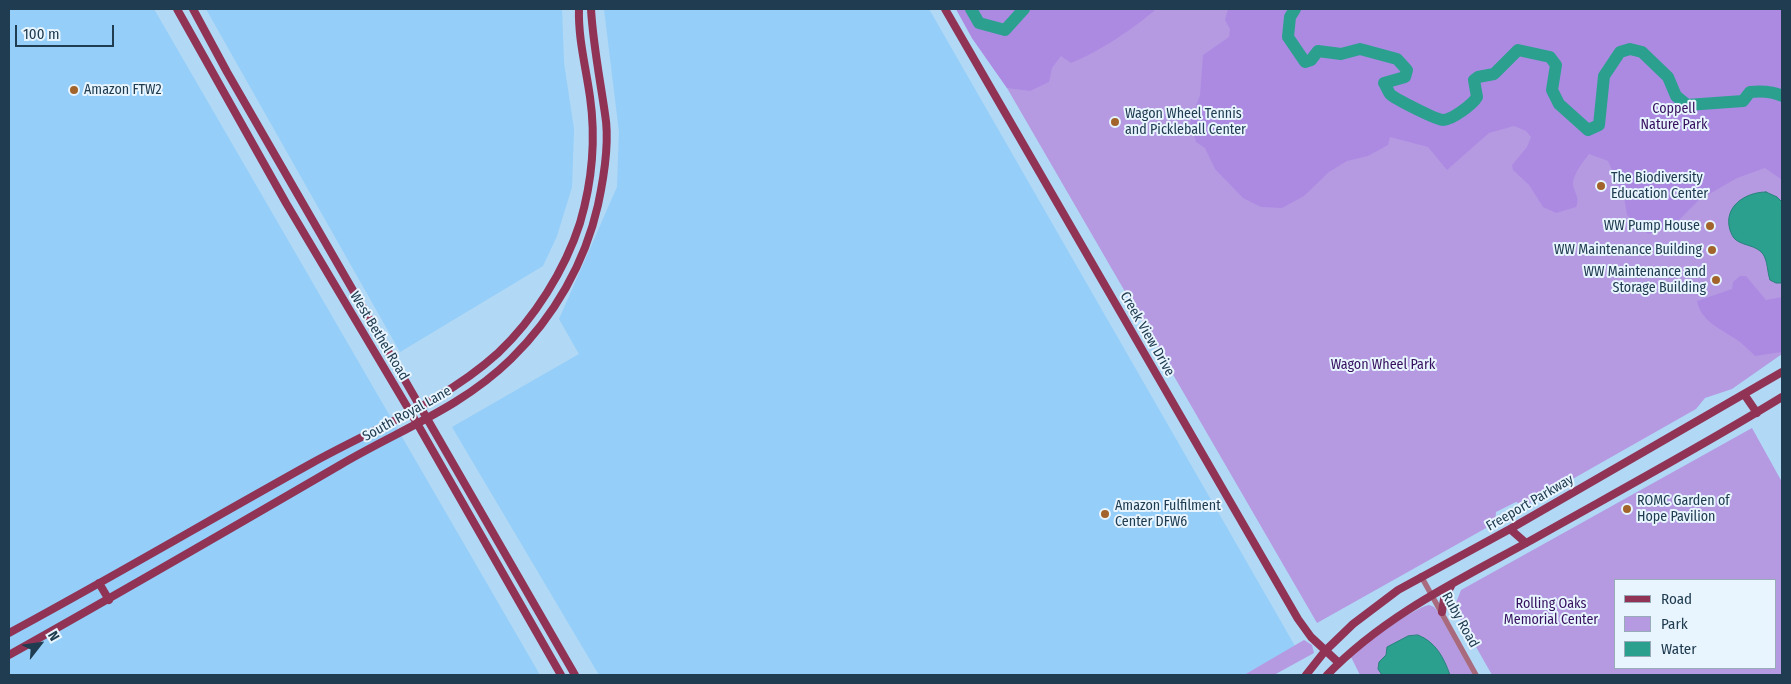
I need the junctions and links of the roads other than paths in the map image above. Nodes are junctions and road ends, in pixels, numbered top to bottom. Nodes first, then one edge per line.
1 (177, 9) edge
2 (193, 9) edge
3 (579, 9) edge
4 (591, 9) edge
5 (945, 9) edge
6 (604, 96) junction
7 (591, 99) junction
8 (244, 102) junction
9 (233, 108) junction
10 (299, 197) junction
11 (286, 203) junction
12 (562, 262) junction
13 (576, 268) junction
14 (1782, 372) edge
15 (1744, 394) junction
16 (1782, 397) edge
17 (420, 407) junction
18 (410, 412) junction
19 (1757, 413) junction
20 (428, 420) junction
21 (418, 425) junction
22 (1521, 523) junction
23 (1510, 529) junction
24 (1526, 543) junction
25 (1422, 576) junction
26 (1453, 582) junction
27 (99, 583) junction
28 (1432, 594) junction
29 (108, 600) junction
30 (1442, 612) junction
31 (9, 633) edge
32 (1325, 651) junction
33 (9, 654) edge
34 (1339, 663) junction
35 (561, 675) edge
36 (576, 675) edge
37 (1306, 675) edge
38 (1326, 675) edge
39 (1476, 675) edge

1 - 9 main road, West Bethel Road
2 - 8 main road, West Bethel Road
3 - 7 main road, South Royal Lane
4 - 6 main road, South Royal Lane
5 - 32 main road, Creek View Drive
6 - 7 main road
6 - 13 main road, South Royal Lane
7 - 12 main road, South Royal Lane
8 - 9 main road
8 - 10 main road, West Bethel Road
9 - 11 main road, West Bethel Road
10 - 11 main road
10 - 17 main road, West Bethel Road
11 - 18 main road, West Bethel Road
12 - 13 main road
12 - 17 main road, South Royal Lane
13 - 20 main road, South Royal Lane
14 - 15 main road, Freeport Parkway
15 - 19 main road
15 - 22 main road, Freeport Parkway
16 - 19 main road
17 - 18 main road, South Royal Lane
17 - 20 main road, West Bethel Road
18 - 21 main road, West Bethel Road
18 - 27 main road, South Royal Lane
19 - 24 main road
20 - 21 main road, South Royal Lane
20 - 36 main road, West Bethel Road
21 - 29 main road, South Royal Lane
21 - 35 main road, West Bethel Road
22 - 23 main road, Freeport Parkway
22 - 24 main road
23 - 24 main road
23 - 25 main road, Freeport Parkway
24 - 26 main road
25 - 28 street, Ruby Road
25 - 32 main road, Freeport Parkway
26 - 28 main road
26 - 30 main road
27 - 29 main road
27 - 31 main road, South Royal Lane
28 - 30 street, Ruby Road
28 - 34 main road
29 - 33 main road, South Royal Lane
30 - 39 street, Ruby Road
32 - 34 main road, Creek View Drive
32 - 37 main road, Freeport Parkway
34 - 38 main road

